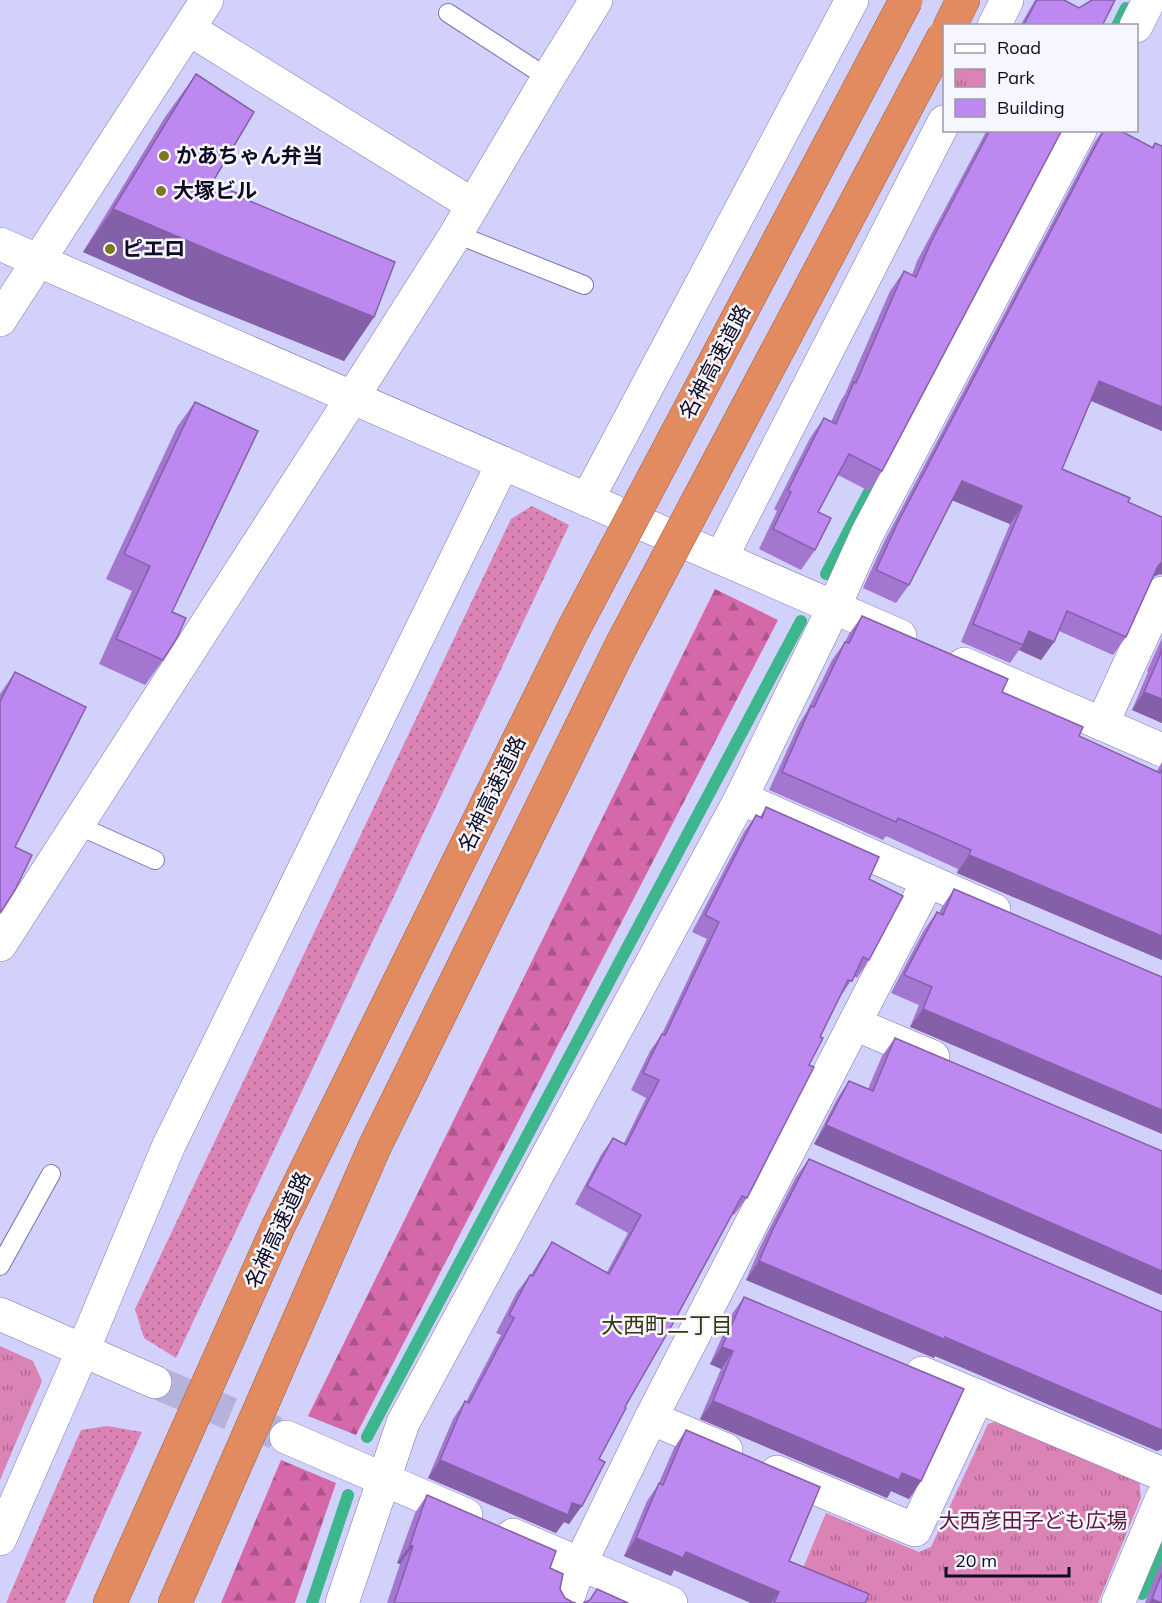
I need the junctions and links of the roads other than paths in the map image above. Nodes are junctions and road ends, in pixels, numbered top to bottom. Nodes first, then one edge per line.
1 (207, 0) edge
2 (596, 0) edge
3 (852, 0) edge
4 (906, 0) edge
5 (963, 0) edge
6 (1007, 0) edge
7 (1149, 0) edge
8 (448, 13) dead end
9 (951, 24) edge
10 (995, 24) edge
11 (1137, 24) edge
12 (189, 29) junction
13 (943, 40) edge
14 (548, 78) junction
15 (943, 126) edge
16 (1079, 132) edge
17 (473, 205) junction
18 (456, 234) junction
19 (0, 244) edge
20 (39, 261) junction
21 (584, 285) dead end
22 (0, 320) edge
23 (352, 398) junction
24 (503, 463) junction
25 (587, 500) junction
26 (721, 558) junction
27 (1162, 593) edge
28 (834, 607) junction
29 (1102, 724) junction
30 (1162, 750) edge
31 (741, 798) junction
32 (77, 825) junction
33 (155, 860) dead end
34 (928, 881) junction
35 (1022, 921) edge
36 (0, 945) edge
37 (855, 1024) junction
38 (964, 1070) edge
39 (51, 1174) dead end
40 (0, 1266) edge
41 (0, 1314) edge
42 (83, 1350) junction
43 (891, 1360) edge
44 (155, 1382) tunnel mouth
45 (978, 1396) junction
46 (651, 1418) junction
47 (286, 1437) tunnel mouth
48 (1162, 1474) edge
49 (384, 1479) junction
50 (1162, 1498) edge
51 (0, 1539) edge
52 (580, 1563) junction
53 (110, 1603) edge
54 (175, 1603) edge
55 (342, 1603) edge
56 (566, 1603) edge
57 (671, 1603) edge
58 (1118, 1603) edge

1 - 12 street
2 - 14 street
3 - 25 street
4 - 53 highway, 名神高速道路, bridge
5 - 9 highway
6 - 10 street
7 - 11 street
8 - 14 lane
12 - 17 street
12 - 20 street
13 - 54 highway, bridge
14 - 17 street
15 - 26 street
16 - 28 street
17 - 18 street
18 - 21 lane
18 - 23 street
19 - 20 street
20 - 22 street
20 - 23 street
23 - 24 street
23 - 32 street
24 - 25 street
24 - 42 street
25 - 26 street
26 - 28 street
27 - 29 street
28 - 29 street
28 - 31 street
29 - 30 street
31 - 34 street
31 - 49 street
32 - 33 lane
32 - 36 street
34 - 35 street
34 - 37 street
37 - 38 street
37 - 46 street
39 - 40 lane
41 - 42 street
42 - 44 street
42 - 51 street
43 - 45 street
45 - 46 street
45 - 48 street
46 - 52 street
47 - 49 street
49 - 52 street
49 - 55 street
50 - 58 street
52 - 56 street
52 - 57 street

